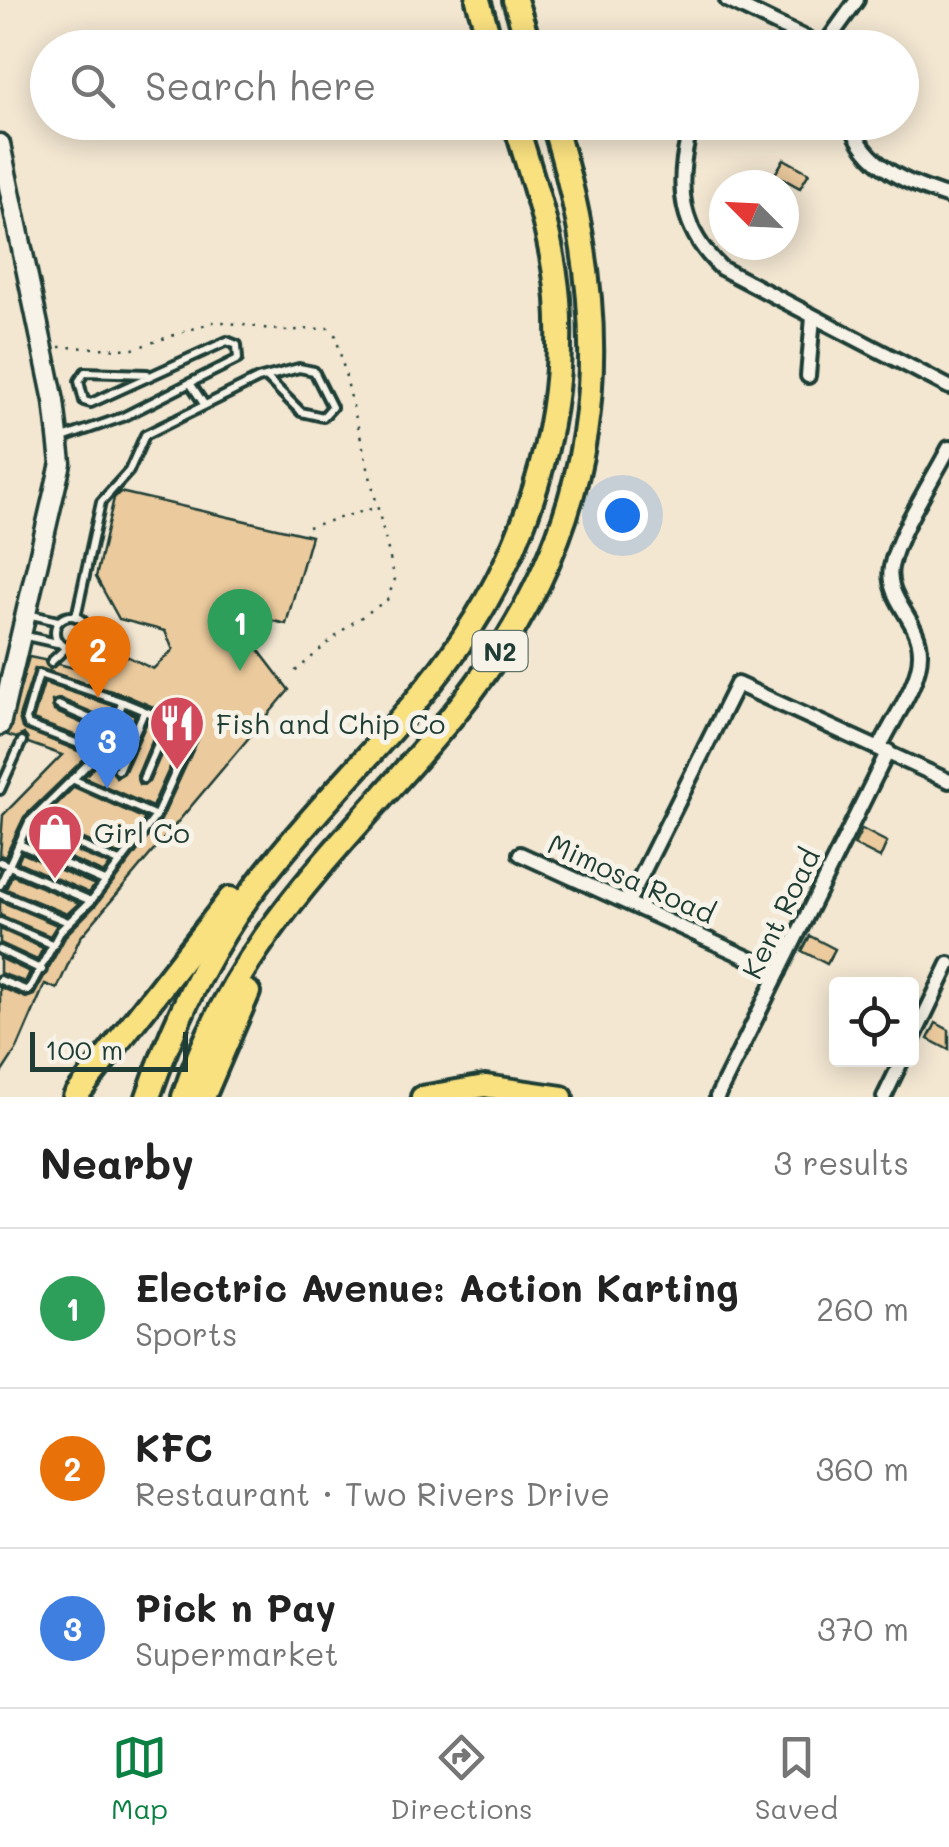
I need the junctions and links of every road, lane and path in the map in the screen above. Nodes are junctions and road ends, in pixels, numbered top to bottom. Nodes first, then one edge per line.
1 (478, 0) edge
2 (515, 0) edge
3 (727, 0) edge
4 (857, 0) edge
5 (487, 30) edge
6 (524, 30) edge
7 (791, 30) edge
8 (836, 30) edge
9 (520, 140) edge
10 (559, 140) edge
11 (688, 140) edge
12 (861, 140) edge
13 (0, 144) edge
14 (949, 197) edge
15 (813, 316) junction
16 (47, 365) junction
17 (146, 374) junction
18 (808, 376) dead end
19 (267, 378) junction
20 (190, 383) junction
21 (949, 387) edge
22 (204, 404) junction
23 (60, 439) junction
24 (949, 448) edge
25 (380, 506) junction
26 (308, 527) dead end
27 (498, 585) junction
28 (25, 614) junction
29 (76, 617) junction
30 (59, 622) junction
31 (21, 635) junction
32 (62, 645) junction
33 (51, 662) dead end
34 (291, 676) dead end
35 (123, 702) junction
36 (58, 705) dead end
37 (144, 712) junction
38 (168, 720) junction
39 (0, 724) edge
40 (111, 728) junction
41 (22, 741) dead end
42 (884, 749) junction
43 (100, 752) junction
44 (118, 770) dead end
45 (71, 778) junction
46 (143, 779) dead end
47 (949, 782) edge
48 (0, 790) edge
49 (156, 816) junction
50 (19, 844) junction
51 (82, 846) dead end
52 (334, 848) junction
53 (520, 854) dead end
54 (0, 862) edge
55 (120, 862) junction
56 (9, 866) junction
57 (104, 882) junction
58 (0, 886) edge
59 (0, 894) edge
60 (92, 902) junction
61 (628, 902) junction
62 (0, 922) edge
63 (68, 922) junction
64 (54, 945) junction
65 (0, 950) edge
66 (949, 964) edge
67 (42, 970) junction
68 (779, 972) junction
69 (0, 980) edge
70 (919, 1026) edge
71 (899, 1067) edge
72 (75, 1097) edge
73 (148, 1097) edge
74 (184, 1097) edge
75 (203, 1097) edge
76 (422, 1097) edge
77 (562, 1097) edge
78 (717, 1097) edge
79 (884, 1097) edge

1 - 5 highway
2 - 6 highway
3 - 7 street
4 - 8 street
9 - 27 highway, N2
10 - 52 highway, N2
11 - 15 street
12 - 14 street
13 - 16 main road
15 - 18 street
15 - 21 street
16 - 23 main road
16 - 25 path
17 - 17 lane
17 - 20 lane
19 - 19 lane
19 - 22 lane
20 - 22 lane
20 - 23 lane
22 - 29 lane
23 - 28 main road
24 - 42 street, Kent Road
25 - 26 path
25 - 34 path
27 - 72 highway
27 - 73 highway, N2
28 - 30 lane
28 - 31 main road
29 - 30 lane
29 - 32 lane
30 - 32 lane
31 - 32 lane
31 - 39 main road
32 - 33 lane
35 - 37 lane
35 - 40 lane
35 - 43 lane
36 - 40 lane
37 - 38 lane
37 - 44 lane
38 - 46 lane
38 - 49 lane
40 - 43 lane
41 - 48 lane
42 - 47 street
42 - 61 street
42 - 68 street, Kent Road
43 - 45 lane
45 - 49 lane
45 - 50 lane
49 - 55 lane
50 - 56 lane
50 - 57 lane
51 - 55 lane
52 - 74 highway, N2
52 - 75 highway
53 - 61 street, Mimosa Road
54 - 56 lane
55 - 57 lane
56 - 58 lane
56 - 60 lane
57 - 60 lane
59 - 63 lane
60 - 63 lane
61 - 68 street, Mimosa Road
62 - 64 lane
63 - 64 lane
64 - 67 lane
65 - 67 lane
66 - 70 street
67 - 69 lane
68 - 78 street, Kent Road
71 - 79 street
76 - 77 main road

